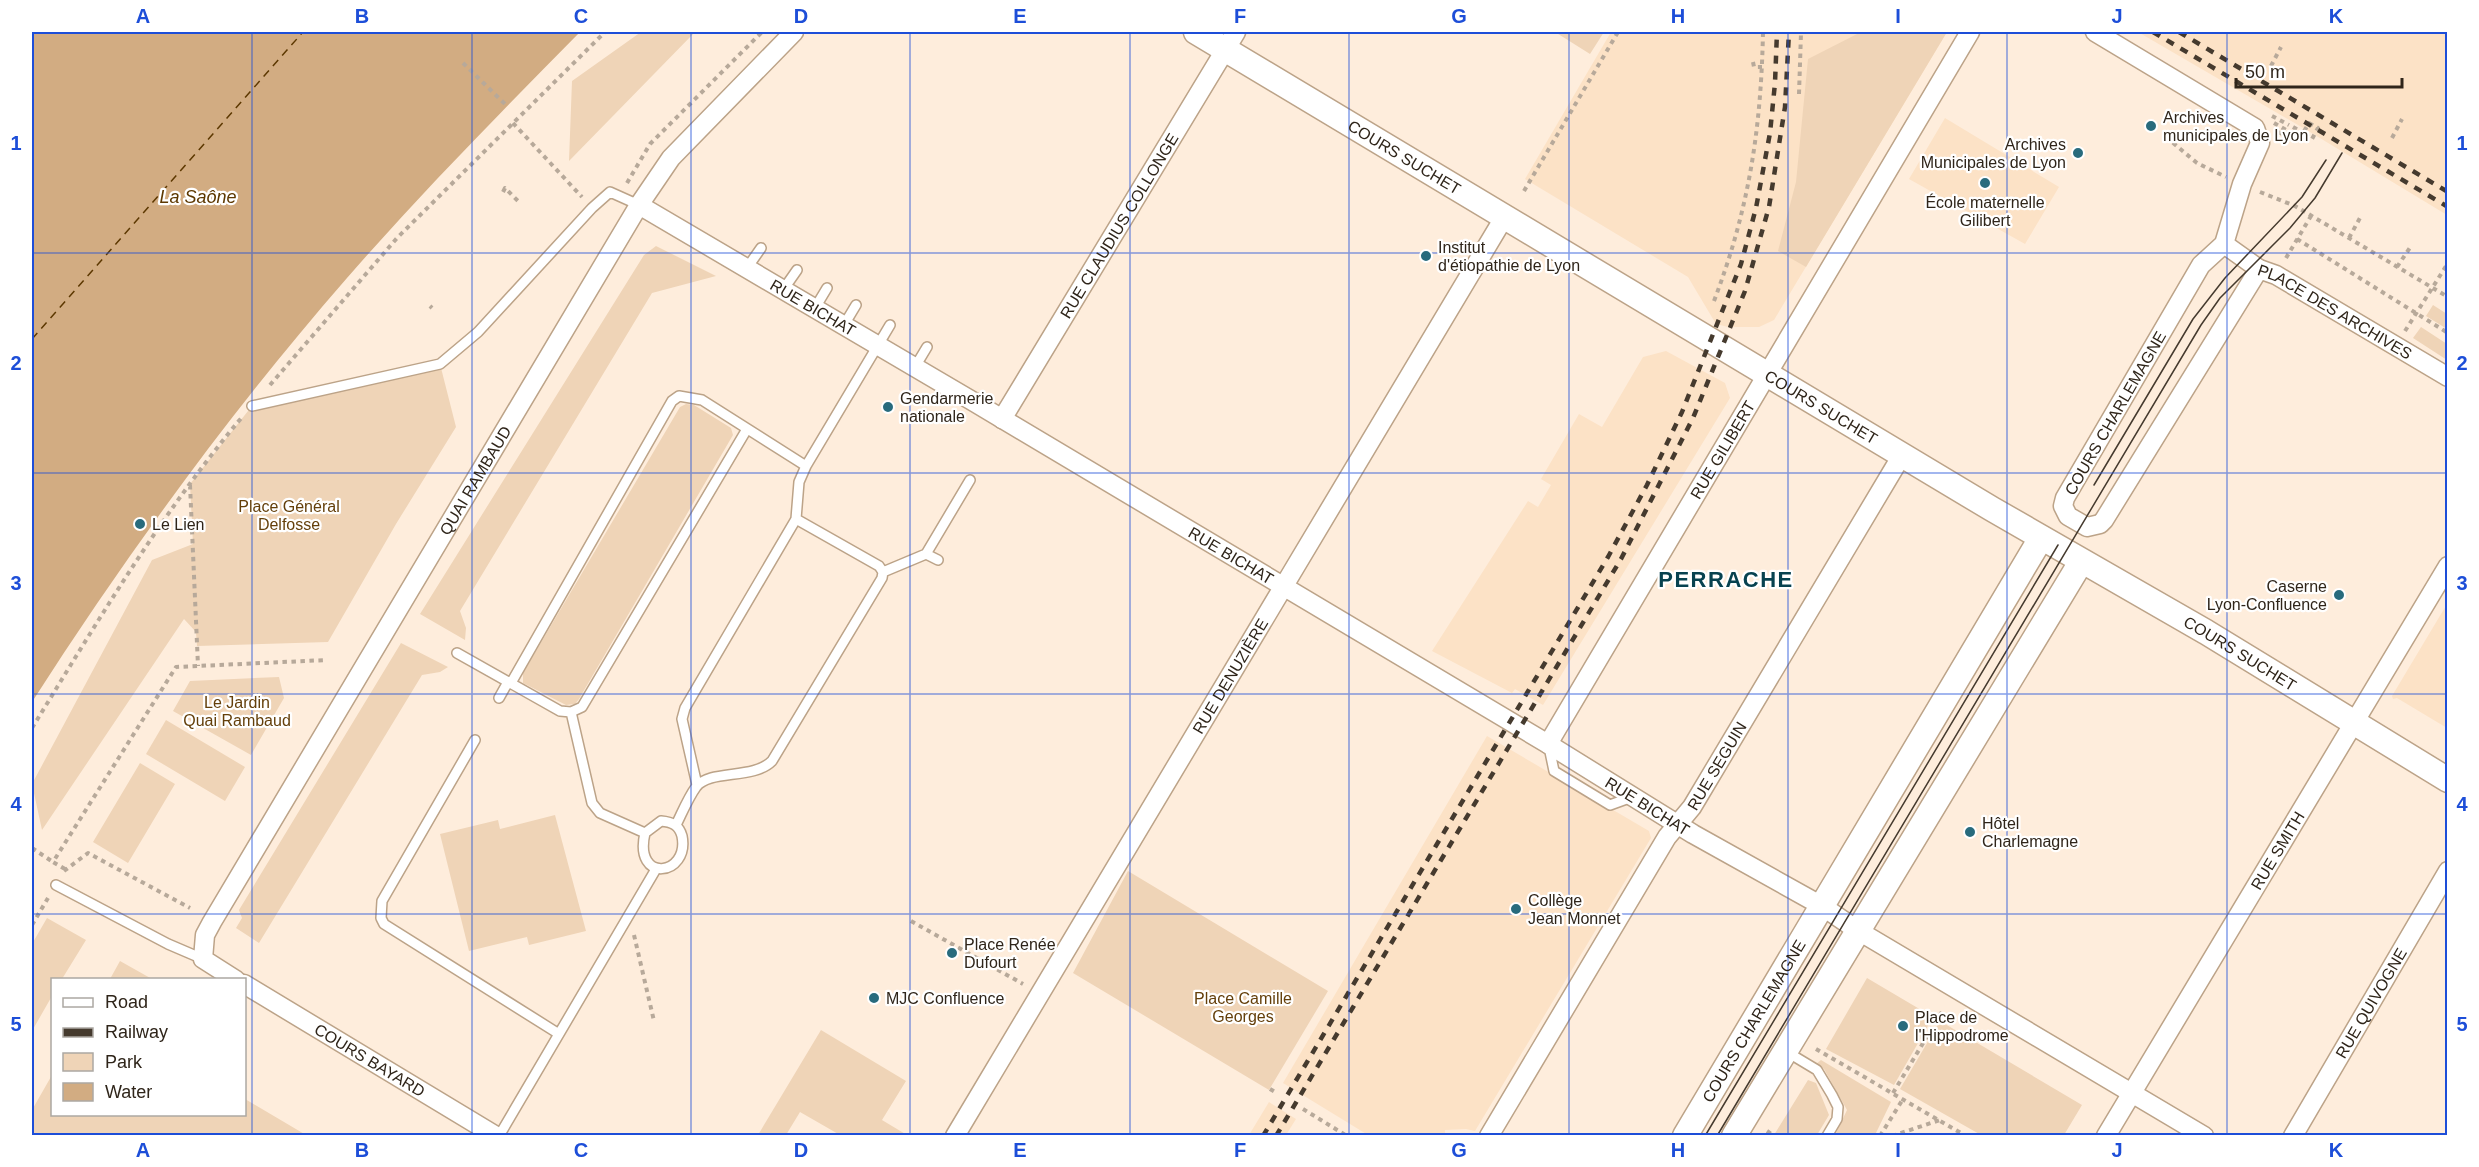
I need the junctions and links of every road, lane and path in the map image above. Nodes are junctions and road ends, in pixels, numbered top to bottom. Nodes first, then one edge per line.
1 (605, 32) edge
2 (794, 32) edge
3 (1196, 32) edge
4 (1618, 32) edge
5 (1763, 32) edge
6 (1801, 32) edge
7 (1825, 32) edge
8 (1970, 32) edge
9 (2095, 32) edge
10 (1230, 40) edge
11 (2281, 47) dead end
12 (1753, 62) dead end
13 (463, 63) dead end
14 (2271, 66) dead end
15 (1762, 67) junction
16 (1799, 94) dead end
17 (507, 106) dead end
18 (2268, 113) dead end
19 (2402, 119) dead end
20 (2277, 133) dead end
21 (2303, 133) dead end
22 (2287, 136) dead end
23 (2166, 137) dead end
24 (2392, 138) dead end
25 (2242, 184) junction
26 (1524, 191) dead end
27 (502, 192) dead end
28 (520, 203) dead end
29 (639, 205) junction
30 (592, 208) junction
31 (1504, 216) junction
32 (2361, 216) dead end
33 (2349, 238) junction
34 (2297, 239) dead end
35 (2224, 244) junction
36 (2411, 246) dead end
37 (761, 248) dead end
38 (2448, 263) edge
39 (2397, 267) junction
40 (747, 268) junction
41 (2259, 269) junction
42 (797, 270) dead end
43 (827, 288) dead end
44 (2432, 288) junction
45 (783, 290) junction
46 (2448, 297) edge
47 (1714, 301) dead end
48 (856, 305) dead end
49 (815, 308) junction
50 (2416, 313) junction
51 (844, 325) junction
52 (890, 325) dead end
53 (2448, 333) edge
54 (2400, 338) dead end
55 (877, 344) junction
56 (927, 347) dead end
57 (915, 367) junction
58 (1769, 374) junction
59 (2448, 377) edge
60 (252, 406) dead end
61 (1002, 419) junction
62 (747, 429) junction
63 (1902, 455) junction
64 (806, 466) junction
65 (970, 480) dead end
66 (190, 484) dead end
67 (796, 519) junction
68 (2041, 538) junction
69 (926, 554) junction
70 (938, 560) dead end
71 (2081, 562) junction
72 (2448, 566) edge
73 (883, 572) junction
74 (1283, 587) junction
75 (457, 653) dead end
76 (327, 660) dead end
77 (198, 666) junction
78 (510, 683) junction
79 (499, 698) dead end
80 (571, 711) junction
81 (2354, 724) junction
82 (475, 740) dead end
83 (1548, 744) junction
84 (2448, 780) edge
85 (698, 785) junction
86 (676, 825) junction
87 (1677, 825) junction
88 (645, 833) junction
89 (32, 848) edge
90 (53, 862) junction
91 (65, 869) junction
92 (656, 869) junction
93 (2448, 871) edge
94 (56, 885) junction
95 (1822, 906) junction
96 (190, 908) dead end
97 (629, 913) junction
98 (911, 921) dead end
99 (32, 925) edge
100 (1857, 930) junction
101 (202, 959) junction
102 (233, 978) edge
103 (246, 985) edge
104 (1039, 993) junction
105 (1943, 1010) dead end
106 (654, 1021) dead end
107 (559, 1034) junction
108 (1816, 1049) dead end
109 (1785, 1051) junction
110 (1270, 1089) dead end
111 (1275, 1092) dead end
112 (2132, 1092) junction
113 (1893, 1093) junction
114 (1903, 1099) junction
115 (1303, 1109) dead end
116 (1940, 1120) junction
117 (1767, 1131) dead end
118 (492, 1134) edge
119 (1964, 1135) edge
120 (955, 1136) edge
121 (1347, 1136) edge
122 (1489, 1136) edge
123 (1685, 1136) edge
124 (1734, 1136) edge
125 (1774, 1136) edge
126 (1827, 1136) edge
127 (1880, 1136) edge
128 (1892, 1136) edge
129 (2106, 1136) edge
130 (2204, 1136) edge
131 (2294, 1136) edge

1 - 30 path
2 - 29 street, QUAI RAMBAUD
3 - 10 street, COURS SUCHET
4 - 26 path
5 - 15 path
6 - 7 path
6 - 16 path
8 - 58 street, RUE GILIBERT
9 - 25 street
10 - 31 street, COURS SUCHET
10 - 61 street, RUE CLAUDIUS COLLONGE
11 - 14 path
12 - 15 path
13 - 17 path
15 - 47 path
18 - 21 path
19 - 24 path
20 - 22 path
23 - 25 path
25 - 33 path
25 - 35 street
27 - 28 path
29 - 30 lane
29 - 40 street, RUE BICHAT
29 - 101 street, QUAI RAMBAUD
30 - 60 lane
31 - 58 street, COURS SUCHET
31 - 74 street, RUE DENUZIÈRE
32 - 33 path
33 - 39 path
34 - 50 path
35 - 41 street, PLACE DES ARCHIVES
35 - 41 street, COURS CHARLEMAGNE
36 - 39 path
37 - 40 lane
38 - 44 path
39 - 44 path
40 - 45 street, RUE BICHAT
41 - 59 street, PLACE DES ARCHIVES
42 - 45 lane
43 - 49 lane
44 - 46 path
44 - 50 path
45 - 49 street, RUE BICHAT
48 - 51 lane
49 - 51 street, RUE BICHAT
50 - 53 path
50 - 54 path
51 - 55 street, RUE BICHAT
52 - 55 lane
55 - 57 street, RUE BICHAT
55 - 64 lane
56 - 57 lane
57 - 61 street, RUE BICHAT
58 - 63 street, COURS SUCHET
58 - 83 street, RUE GILIBERT
61 - 74 street, RUE BICHAT
62 - 64 lane
62 - 78 lane
62 - 80 lane
63 - 68 street, COURS SUCHET
63 - 87 street, RUE SEGUIN
64 - 67 lane
65 - 69 lane
66 - 77 path
67 - 73 lane
67 - 85 lane
68 - 71 street, COURS SUCHET
68 - 95 street, COURS CHARLEMAGNE
69 - 70 lane
69 - 73 lane
71 - 81 street, COURS SUCHET
71 - 100 street
72 - 81 street, RUE SMITH
73 - 85 lane
74 - 83 street, RUE BICHAT
74 - 104 street, RUE DENUZIÈRE
75 - 78 lane
76 - 77 path
77 - 90 path
78 - 79 lane
78 - 80 lane
80 - 88 lane
81 - 84 street, COURS SUCHET
81 - 112 street, RUE SMITH
82 - 107 lane
83 - 87 street, RUE BICHAT
85 - 86 lane
86 - 88 lane
86 - 92 lane
87 - 95 street, RUE BICHAT
87 - 122 street, RUE SEGUIN
88 - 92 lane
89 - 90 path
90 - 91 path
91 - 94 path
91 - 96 path
92 - 97 lane
93 - 131 street, RUE QUIVOGNE
94 - 99 path
94 - 101 lane
95 - 100 street
95 - 123 street, COURS CHARLEMAGNE
97 - 106 path
97 - 107 lane
98 - 104 path
100 - 109 street
100 - 112 street
101 - 102 street
103 - 118 street, COURS BAYARD
104 - 120 street, RUE DENUZIÈRE
105 - 113 path
107 - 118 lane
108 - 113 path
109 - 124 street
109 - 126 lane
110 - 111 path
112 - 129 street, RUE SMITH
112 - 130 street
113 - 114 path
114 - 116 path
114 - 127 path
115 - 121 path
116 - 119 path
116 - 128 path
117 - 125 path

